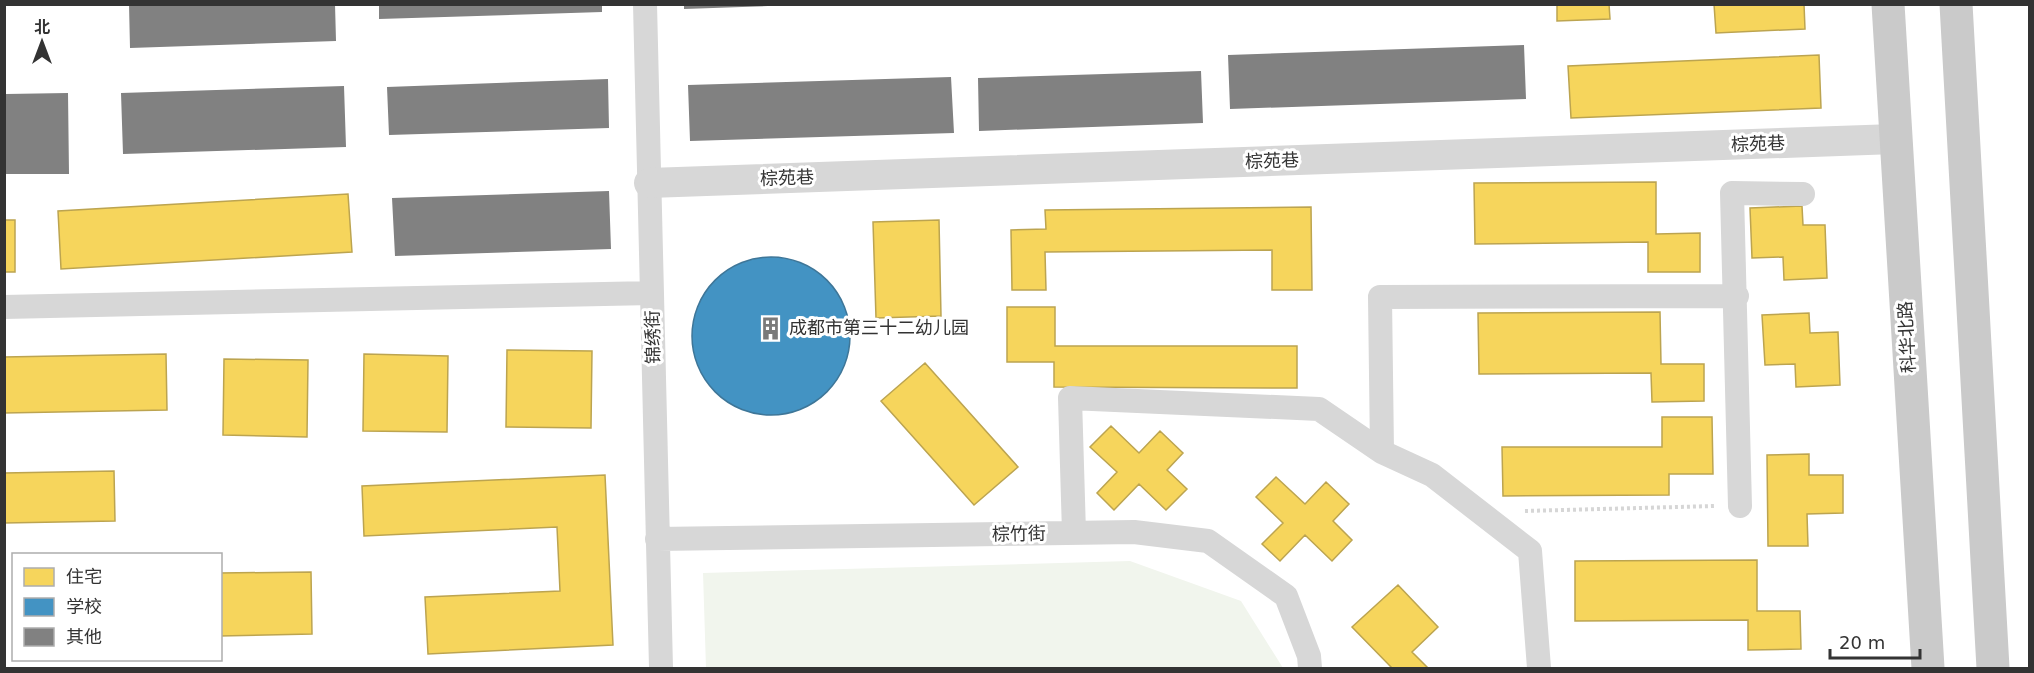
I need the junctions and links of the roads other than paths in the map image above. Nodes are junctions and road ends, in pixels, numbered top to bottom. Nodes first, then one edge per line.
1 (645, 4) edge
2 (1888, 4) edge
3 (1956, 4) edge
4 (1895, 139) junction
5 (649, 183) junction
6 (1803, 194) dead end
7 (652, 293) junction
8 (1737, 296) junction
9 (4, 307) edge
10 (1382, 452) junction
11 (1740, 506) road end
12 (1074, 533) junction
13 (657, 539) junction
14 (661, 669) edge
15 (1310, 669) edge
16 (1539, 669) edge
17 (1928, 669) edge
18 (1993, 669) edge

1 - 5 street, 锦绣街
2 - 4 main road, 科华北路
3 - 18 main road
4 - 5 street, 棕苑巷
4 - 17 main road, 科华北路
5 - 7 street, 锦绣街
6 - 8 street
7 - 9 street
7 - 13 street, 锦绣街
8 - 10 street
8 - 11 street
10 - 12 street
10 - 16 street
12 - 13 street, 棕竹街
12 - 15 street, 棕竹街
13 - 14 street, 锦绣街

